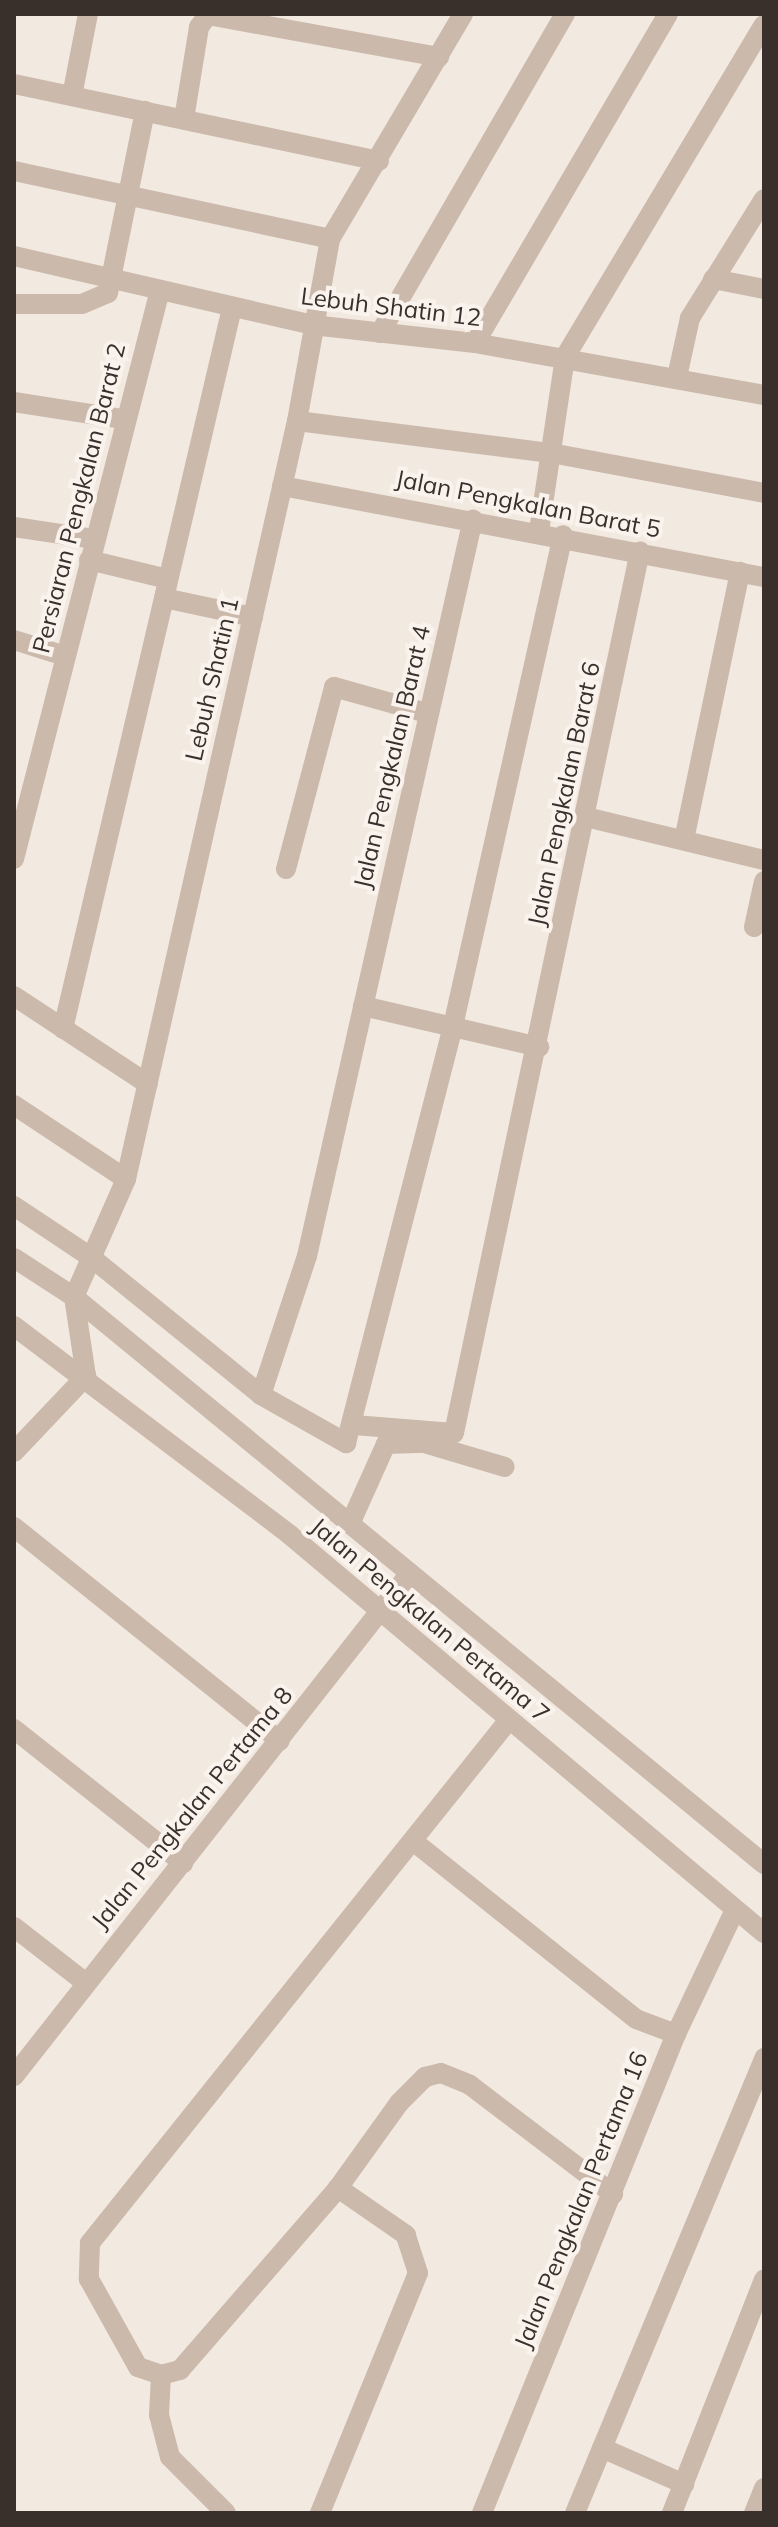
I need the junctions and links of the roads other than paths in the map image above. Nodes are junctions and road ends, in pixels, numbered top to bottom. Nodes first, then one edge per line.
1 (88, 14) edge
2 (463, 14) edge
3 (565, 14) edge
4 (668, 14) edge
5 (764, 25) edge
6 (439, 57) junction
7 (14, 84) edge
8 (72, 96) junction
9 (145, 111) junction
10 (184, 119) junction
11 (379, 161) junction
12 (14, 171) edge
13 (130, 196) junction
14 (764, 199) edge
15 (330, 239) junction
16 (14, 256) edge
17 (117, 276) junction
18 (713, 279) junction
19 (764, 289) edge
20 (160, 290) junction
21 (14, 304) edge
22 (232, 308) junction
23 (312, 325) junction
24 (380, 333) junction
25 (475, 343) junction
26 (565, 357) junction
27 (677, 377) junction
28 (764, 395) edge
29 (14, 402) edge
30 (122, 419) junction
31 (297, 421) junction
32 (551, 453) junction
33 (282, 486) junction
34 (764, 493) edge
35 (473, 519) junction
36 (14, 527) edge
37 (539, 531) junction
38 (563, 535) junction
39 (93, 539) junction
40 (640, 551) junction
41 (89, 560) junction
42 (740, 572) junction
43 (764, 577) edge
44 (166, 588) junction
45 (253, 617) junction
46 (14, 640) edge
47 (65, 656) junction
48 (427, 713) junction
49 (586, 817) junction
50 (684, 840) junction
51 (14, 859) edge
52 (764, 860) edge
53 (286, 869) dead end
54 (764, 881) edge
55 (754, 927) dead end
56 (14, 996) edge
57 (363, 1006) junction
58 (453, 1026) junction
59 (63, 1029) junction
60 (539, 1047) junction
61 (148, 1084) junction
62 (14, 1105) edge
63 (126, 1179) junction
64 (14, 1206) edge
65 (14, 1258) edge
66 (92, 1258) junction
67 (74, 1297) junction
68 (14, 1326) edge
69 (86, 1376) junction
70 (261, 1395) junction
71 (350, 1434) junction
72 (14, 1452) edge
73 (505, 1467) dead end
74 (350, 1524) junction
75 (14, 1527) edge
76 (410, 1573) junction
77 (380, 1615) junction
78 (508, 1721) junction
79 (14, 1729) edge
80 (280, 1741) junction
81 (413, 1841) junction
82 (183, 1863) junction
83 (764, 1864) edge
84 (735, 1910) junction
85 (14, 1927) edge
86 (764, 1933) edge
87 (86, 1983) junction
88 (676, 2034) junction
89 (764, 2058) edge
90 (14, 2076) edge
91 (338, 2188) junction
92 (613, 2194) junction
93 (764, 2279) edge
94 (161, 2375) junction
95 (602, 2448) junction
96 (684, 2484) junction
97 (764, 2488) edge
98 (226, 2513) edge
99 (320, 2513) edge
100 (482, 2513) edge
101 (575, 2513) edge
102 (672, 2513) edge
103 (754, 2513) edge

1 - 8 street
2 - 6 street, Lebuh Shatin 1
3 - 24 street
4 - 25 street
5 - 26 street
6 - 10 street
6 - 11 street, Lebuh Shatin 1
7 - 8 street
8 - 9 street
9 - 10 street
9 - 13 street
10 - 11 street
11 - 15 street, Lebuh Shatin 1
12 - 13 street
13 - 15 street
13 - 17 street
14 - 18 street
15 - 23 street, Lebuh Shatin 1
16 - 17 street, Lebuh Shatin 12
17 - 20 street, Lebuh Shatin 12
17 - 21 street
18 - 19 street
18 - 27 street
20 - 22 street, Lebuh Shatin 12
20 - 30 street, Persiaran Pengkalan Barat 2
22 - 23 street, Lebuh Shatin 12
22 - 44 street
23 - 24 street, Lebuh Shatin 12
23 - 31 street, Lebuh Shatin 1
24 - 25 street, Lebuh Shatin 12
25 - 26 street, Lebuh Shatin 12
26 - 27 street, Lebuh Shatin 12
26 - 32 street
27 - 28 street, Lebuh Shatin 12
29 - 30 street
30 - 39 street, Persiaran Pengkalan Barat 2
31 - 32 street
31 - 33 street, Lebuh Shatin 1
32 - 34 street
32 - 37 street
33 - 35 street, Jalan Pengkalan Barat 5
33 - 45 street, Lebuh Shatin 1
35 - 37 street, Jalan Pengkalan Barat 5
35 - 48 street, Jalan Pengkalan Barat 4
36 - 39 street
37 - 38 street, Jalan Pengkalan Barat 5
38 - 40 street, Jalan Pengkalan Barat 5
38 - 58 street
39 - 41 street, Persiaran Pengkalan Barat 2
40 - 42 street, Jalan Pengkalan Barat 5
40 - 49 street, Jalan Pengkalan Barat 6
41 - 44 street
41 - 47 street, Persiaran Pengkalan Barat 2
42 - 43 street, Jalan Pengkalan Barat 5
42 - 50 street
44 - 45 street
44 - 59 street
45 - 61 street, Lebuh Shatin 1
46 - 47 street
47 - 51 street, Persiaran Pengkalan Barat 2
48 - 53 street
48 - 57 street, Jalan Pengkalan Barat 4
49 - 50 street
49 - 60 street, Jalan Pengkalan Barat 6
50 - 52 street
54 - 55 street
56 - 59 street
57 - 58 street
57 - 70 street, Jalan Pengkalan Barat 4
58 - 60 street
58 - 71 street
59 - 61 street
60 - 71 street, Jalan Pengkalan Barat 6
61 - 63 street, Lebuh Shatin 1
62 - 63 street
63 - 66 street, Lebuh Shatin 1
64 - 66 street
65 - 67 street
66 - 67 street, Lebuh Shatin 1
66 - 70 street
67 - 69 street
67 - 74 street
68 - 69 street, Jalan Pengkalan Pertama 7
69 - 72 street
69 - 77 street, Jalan Pengkalan Pertama 7
70 - 71 street
73 - 74 street
74 - 76 street
75 - 80 street
76 - 77 street, Jalan Pengkalan Pertama 8
76 - 83 street
77 - 78 street, Jalan Pengkalan Pertama 7
77 - 80 street, Jalan Pengkalan Pertama 8
78 - 81 street
78 - 84 street, Jalan Pengkalan Pertama 7
79 - 82 street
80 - 82 street, Jalan Pengkalan Pertama 8
81 - 88 street
81 - 94 street
82 - 87 street, Jalan Pengkalan Pertama 8
84 - 86 street, Jalan Pengkalan Pertama 7
84 - 88 street, Jalan Pengkalan Pertama 16
85 - 87 street
87 - 90 street, Jalan Pengkalan Pertama 8
88 - 92 street, Jalan Pengkalan Pertama 16
89 - 95 street
91 - 92 street
91 - 94 street
91 - 99 street
92 - 100 street, Jalan Pengkalan Pertama 16
93 - 96 street
94 - 98 street
95 - 96 street
95 - 101 street
96 - 102 street
97 - 103 street

